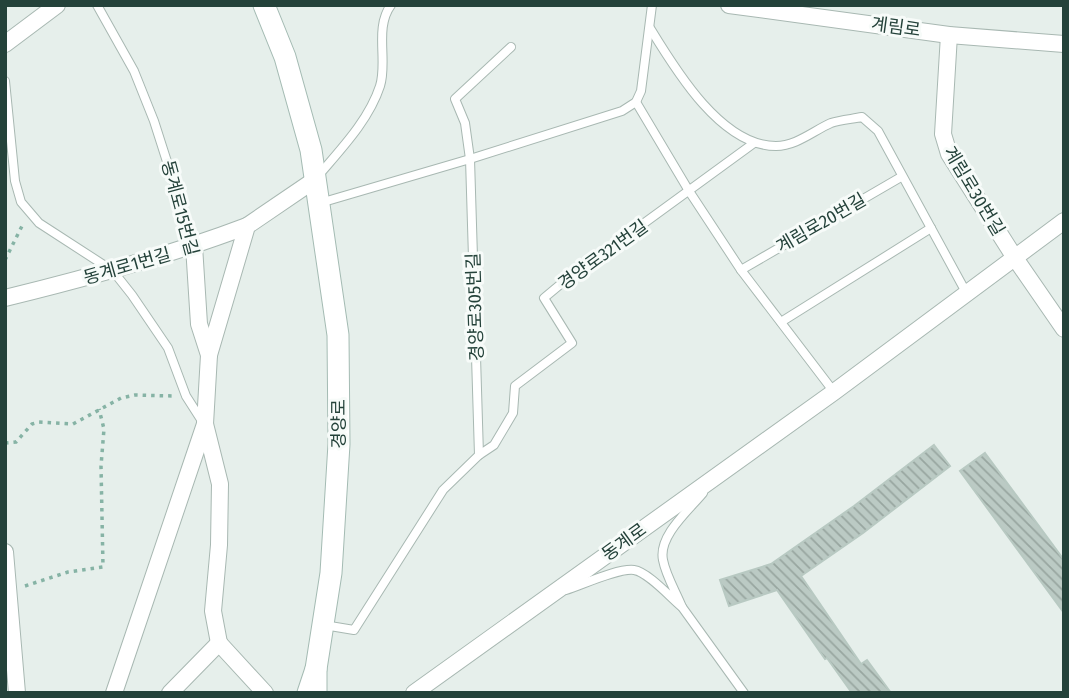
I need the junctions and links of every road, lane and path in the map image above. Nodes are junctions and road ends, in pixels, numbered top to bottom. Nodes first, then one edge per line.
1 (57, 5) edge
2 (97, 5) edge
3 (264, 5) edge
4 (391, 5) edge
5 (652, 5) edge
6 (729, 5) edge
7 (650, 28) junction
8 (949, 35) junction
9 (5, 44) edge
10 (1064, 44) edge
11 (511, 47) dead end
12 (5, 81) edge
13 (636, 102) junction
14 (754, 143) junction
15 (470, 159) junction
16 (901, 177) junction
17 (316, 178) junction
18 (689, 191) junction
19 (320, 203) junction
20 (29, 212) junction
21 (1064, 221) edge
22 (247, 226) junction
23 (931, 228) junction
24 (194, 246) junction
25 (1015, 258) junction
26 (5, 260) edge
27 (741, 270) junction
28 (113, 271) junction
29 (967, 294) junction
30 (5, 298) edge
31 (781, 323) junction
32 (1064, 329) edge
33 (209, 355) junction
34 (834, 392) junction
35 (186, 396) junction
36 (99, 410) junction
37 (205, 424) junction
38 (5, 443) edge
39 (479, 455) junction
40 (717, 476) junction
41 (5, 552) edge
42 (8, 587) junction
43 (550, 596) junction
44 (682, 607) junction
45 (324, 625) junction
46 (219, 643) junction
47 (316, 669) junction
48 (17, 693) edge
49 (114, 693) edge
50 (170, 693) edge
51 (265, 693) edge
52 (308, 693) edge
53 (316, 693) edge
54 (414, 693) edge
55 (744, 693) edge

1 - 9 street
2 - 24 lane, 동계로15번길
3 - 17 street, 경양로
4 - 17 lane
5 - 7 lane
6 - 8 street, 계림로
7 - 13 lane
7 - 14 lane
8 - 10 street, 계림로
8 - 25 street, 계림로30번길
11 - 15 lane, 경양로305번길
12 - 20 lane
13 - 15 lane
13 - 18 lane
14 - 16 lane
14 - 18 lane, 경양로321번길
15 - 19 lane
15 - 39 lane, 경양로305번길
16 - 23 lane
16 - 27 lane, 계림로20번길
17 - 19 street, 경양로
17 - 22 street, 동계로1번길
18 - 27 lane
18 - 39 lane, 경양로321번길
19 - 45 street, 경양로
20 - 26 path
20 - 28 lane, 동계로15번길
21 - 25 street, 동계로
22 - 24 street, 동계로1번길
22 - 33 street
23 - 29 lane
23 - 31 lane
24 - 28 street, 동계로1번길
24 - 33 street, 동계로15번길
25 - 29 street, 동계로
25 - 32 street, 계림로30번길
27 - 31 lane
28 - 30 street, 동계로1번길
28 - 35 lane, 동계로15번길
29 - 34 street, 동계로
31 - 34 lane
33 - 37 street, 동계로15번길
34 - 40 street, 동계로
35 - 36 path
35 - 37 lane, 동계로15번길
36 - 38 path
36 - 42 path
37 - 46 street, 동계로15번길
37 - 49 street, 동계로15번길
39 - 45 lane, 경양로321번길
40 - 43 street, 동계로
40 - 44 lane
41 - 42 street
42 - 48 street
43 - 44 lane
43 - 54 street, 동계로
44 - 55 lane
45 - 47 street, 경양로
46 - 50 street
46 - 51 street
47 - 52 street
47 - 53 street

